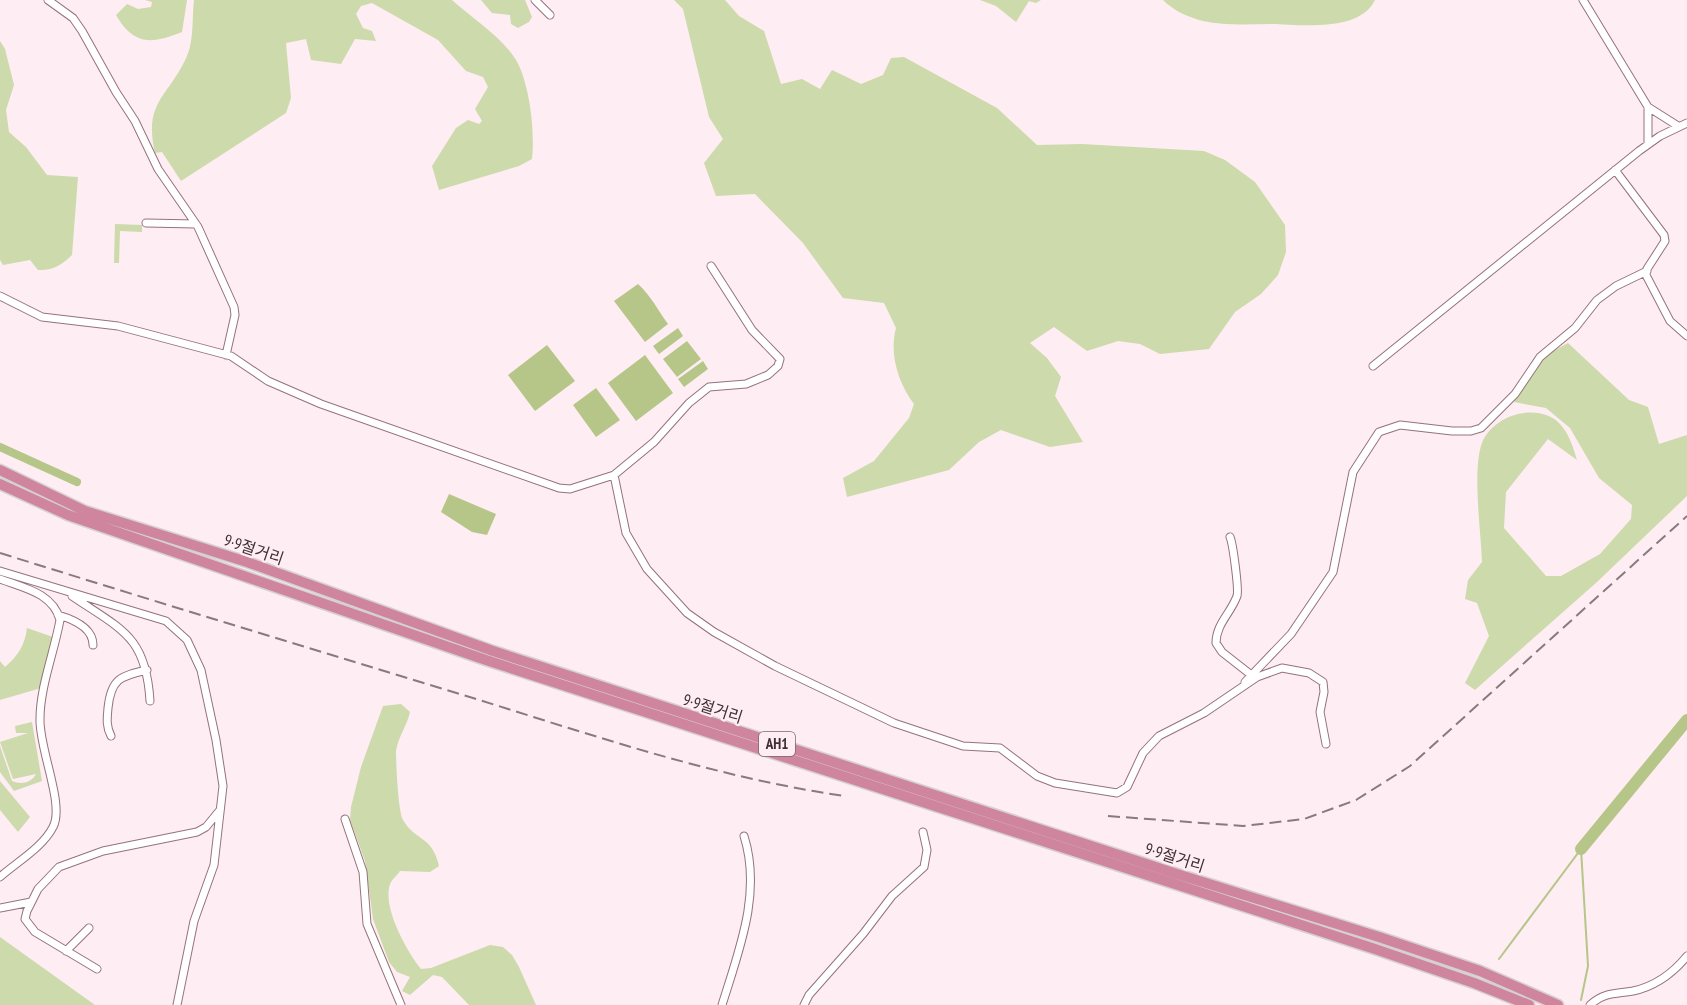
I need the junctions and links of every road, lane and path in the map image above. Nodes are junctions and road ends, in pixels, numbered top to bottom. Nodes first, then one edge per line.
1 (48, 0) edge
2 (535, 0) edge
3 (1583, 0) edge
4 (550, 15) dead end
5 (1648, 107) junction
6 (1687, 123) edge
7 (1678, 126) junction
8 (1648, 144) junction
9 (1615, 170) junction
10 (146, 223) dead end
11 (196, 224) junction
12 (711, 266) dead end
13 (1647, 271) junction
14 (0, 296) edge
15 (1687, 336) edge
16 (226, 355) junction
17 (1373, 366) dead end
18 (0, 470) edge
19 (614, 475) junction
20 (0, 484) edge
21 (1230, 537) dead end
22 (0, 571) edge
23 (0, 579) edge
24 (65, 591) junction
25 (58, 615) junction
26 (93, 645) dead end
27 (147, 670) junction
28 (1250, 674) junction
29 (1242, 687) junction
30 (150, 701) dead end
31 (111, 736) dead end
32 (1326, 744) dead end
33 (220, 810) junction
34 (345, 819) dead end
35 (923, 832) dead end
36 (744, 836) dead end
37 (0, 877) edge
38 (31, 902) junction
39 (0, 908) edge
40 (89, 928) dead end
41 (66, 951) junction
42 (1687, 956) edge
43 (97, 969) dead end
44 (177, 1005) edge
45 (400, 1005) edge
46 (722, 1005) edge
47 (804, 1005) edge
48 (1529, 1005) edge
49 (1558, 1005) edge
50 (1590, 1005) edge

1 - 11 street
2 - 4 street
3 - 5 street
5 - 7 street
5 - 8 street
6 - 7 street
7 - 8 street
8 - 9 street
9 - 13 street
9 - 17 street
10 - 11 street
11 - 16 street
12 - 19 street
13 - 15 street
13 - 28 street
14 - 16 street
16 - 19 street
18 - 49 highway, 9·9절거리 / AH1
19 - 29 street
20 - 48 highway, 9·9절거리 / AH1
21 - 28 street
22 - 24 street
23 - 25 street
24 - 27 street
24 - 33 street
25 - 26 street
25 - 37 street
27 - 30 street
27 - 31 street
28 - 29 street
29 - 32 street
33 - 38 street
33 - 44 street
34 - 45 street
35 - 47 street
36 - 46 street
38 - 39 street
38 - 41 street
40 - 41 street
41 - 43 street
42 - 50 street

